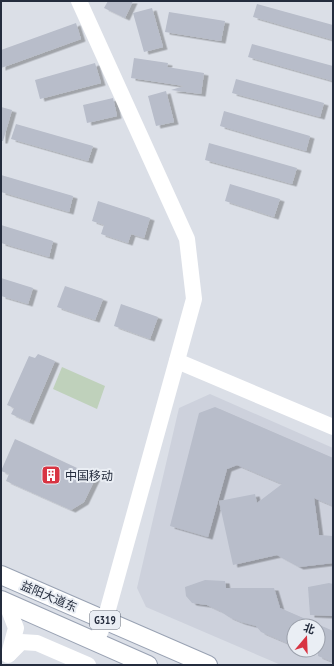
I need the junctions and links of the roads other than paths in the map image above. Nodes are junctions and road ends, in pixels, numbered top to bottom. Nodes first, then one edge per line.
1 (79, 1) edge
2 (177, 361) junction
3 (333, 427) edge
4 (1, 575) edge
5 (3, 601) edge
6 (105, 620) junction
7 (96, 642) junction
8 (6, 660) edge
9 (88, 665) edge
10 (148, 665) edge
11 (208, 665) edge

1 - 2 street
2 - 3 street
2 - 6 street
4 - 6 main road, 益阳大道东 / G319
5 - 7 main road, G319
5 - 8 street
6 - 7 street
6 - 11 main road, 益阳大道东 / G319
7 - 10 main road, G319
8 - 9 street

